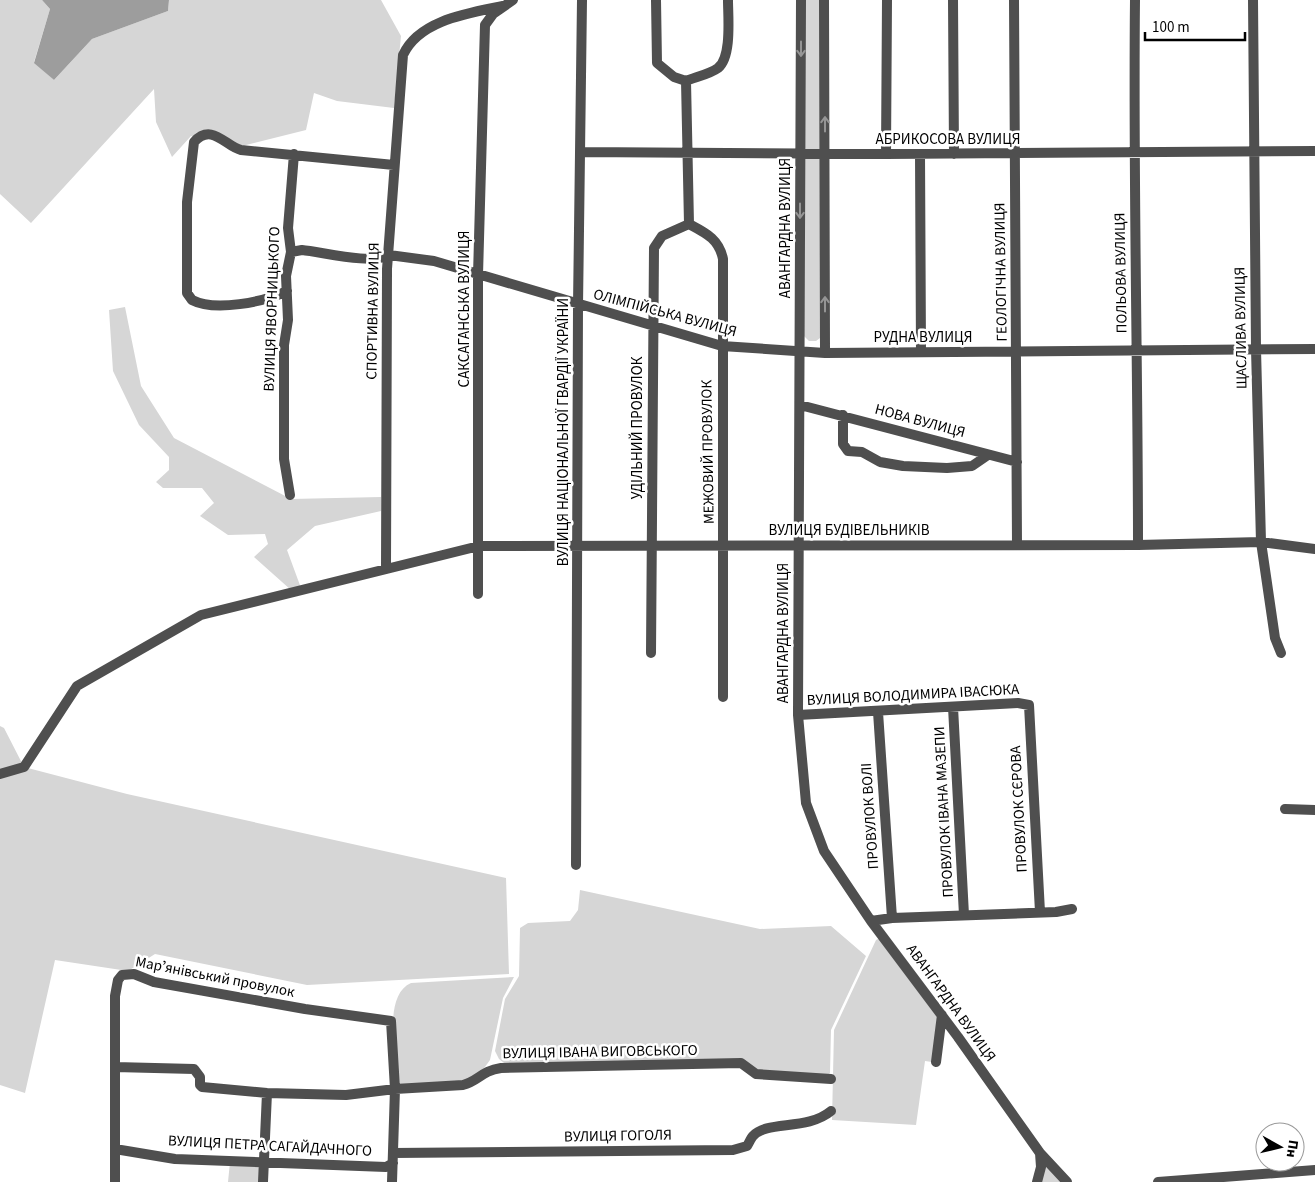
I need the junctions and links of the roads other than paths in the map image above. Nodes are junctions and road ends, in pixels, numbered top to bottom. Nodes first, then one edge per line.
1 (513, 0) edge
2 (582, 0) edge
3 (656, 0) edge
4 (728, 0) edge
5 (801, 0) edge
6 (824, 0) edge
7 (887, 0) edge
8 (953, 0) edge
9 (1014, 0) edge
10 (1135, 0) edge
11 (1253, 0) edge
12 (503, 6) junction
13 (686, 82) junction
14 (1315, 151) edge
15 (580, 152) junction
16 (688, 152) junction
17 (1254, 152) junction
18 (800, 153) junction
19 (1133, 153) junction
20 (294, 154) junction
21 (825, 154) junction
22 (886, 154) junction
23 (920, 154) junction
24 (954, 154) junction
25 (1015, 154) junction
26 (394, 165) junction
27 (689, 224) junction
28 (291, 252) junction
29 (388, 255) junction
30 (478, 275) junction
31 (287, 291) junction
32 (578, 306) junction
33 (652, 327) junction
34 (722, 346) junction
35 (1256, 349) junction
36 (1315, 349) edge
37 (1138, 351) junction
38 (801, 352) junction
39 (921, 352) junction
40 (1017, 352) junction
41 (825, 353) junction
42 (800, 404) junction
43 (843, 416) junction
44 (988, 455) junction
45 (1017, 462) junction
46 (290, 495) dead end
47 (1261, 542) junction
48 (1018, 544) junction
49 (723, 545) junction
50 (799, 545) junction
51 (1138, 545) junction
52 (479, 546) junction
53 (578, 546) junction
54 (651, 546) junction
55 (1315, 549) edge
56 (386, 569) junction
57 (478, 594) dead end
58 (651, 653) dead end
59 (1281, 653) dead end
60 (723, 697) dead end
61 (1029, 705) joint
62 (953, 707) junction
63 (878, 712) junction
64 (798, 715) junction
65 (0, 774) edge
66 (1285, 809) dead end
67 (1315, 810) edge
68 (576, 865) dead end
69 (1072, 908) dead end
70 (1040, 912) junction
71 (964, 915) junction
72 (892, 918) junction
73 (871, 921) junction
74 (942, 1016) junction
75 (936, 1062) dead end
76 (115, 1066) junction
77 (831, 1079) dead end
78 (395, 1089) junction
79 (267, 1093) junction
80 (830, 1111) dead end
81 (115, 1148) junction
82 (1040, 1153) junction
83 (393, 1158) junction
84 (263, 1162) junction
85 (1315, 1170) edge
86 (1225, 1179) edge
87 (115, 1182) edge
88 (263, 1182) edge
89 (392, 1182) edge
90 (1038, 1182) edge
91 (1067, 1182) edge
92 (1158, 1182) edge

1 - 12 street
2 - 15 street, ВУЛИЦЯ НАЦІОНАЛЬНОЇ ГВАРДІЇ УКРАЇНИ
3 - 13 street
4 - 13 street
5 -> 18 street, АВАНГАРДНА ВУЛИЦЯ
21 -> 6 street
7 - 22 street
8 - 24 street
9 - 25 street, ГЕОЛОГІЧНА ВУЛИЦЯ
10 - 19 street, ПОЛЬОВА ВУЛИЦЯ
11 - 17 street, ЩАСЛИВА ВУЛИЦЯ
12 - 26 street, СПОРТИВНА ВУЛИЦЯ
12 - 30 street, САКСАГАНСЬКА ВУЛИЦЯ
13 - 16 street
14 - 17 street, АБРИКОСОВА ВУЛИЦЯ
15 - 16 street, АБРИКОСОВА ВУЛИЦЯ
15 - 32 street, ВУЛИЦЯ НАЦІОНАЛЬНОЇ ГВАРДІЇ УКРАЇНИ
16 - 18 street, АБРИКОСОВА ВУЛИЦЯ
16 - 27 street
17 - 19 street, АБРИКОСОВА ВУЛИЦЯ
17 - 35 street, ЩАСЛИВА ВУЛИЦЯ
18 - 21 street, АБРИКОСОВА ВУЛИЦЯ
18 -> 38 street, АВАНГАРДНА ВУЛИЦЯ
19 - 25 street, АБРИКОСОВА ВУЛИЦЯ
19 - 37 street, ПОЛЬОВА ВУЛИЦЯ
20 - 26 street
20 - 28 street, ВУЛИЦЯ ЯВОРНИЦЬКОГО
20 - 31 street
21 - 22 street, АБРИКОСОВА ВУЛИЦЯ
41 -> 21 street
22 - 23 street, АБРИКОСОВА ВУЛИЦЯ
23 - 24 street, АБРИКОСОВА ВУЛИЦЯ
23 - 39 street
24 - 25 street, АБРИКОСОВА ВУЛИЦЯ
25 - 40 street, ГЕОЛОГІЧНА ВУЛИЦЯ
26 - 29 street, СПОРТИВНА ВУЛИЦЯ
27 - 33 street, УДІЛЬНИЙ ПРОВУЛОК
27 - 34 street, МЕЖОВИЙ ПРОВУЛОК
28 - 29 street, ОЛІМПІЙСЬКА ВУЛИЦЯ
28 - 31 street, ВУЛИЦЯ ЯВОРНИЦЬКОГО
29 - 30 street, ОЛІМПІЙСЬКА ВУЛИЦЯ
29 - 56 street, СПОРТИВНА ВУЛИЦЯ
30 - 32 street, ОЛІМПІЙСЬКА ВУЛИЦЯ
30 - 52 street, САКСАГАНСЬКА ВУЛИЦЯ
31 - 46 street, ВУЛИЦЯ ЯВОРНИЦЬКОГО
32 - 33 street, ОЛІМПІЙСЬКА ВУЛИЦЯ
32 - 53 street, ВУЛИЦЯ НАЦІОНАЛЬНОЇ ГВАРДІЇ УКРАЇНИ
33 - 34 street, ОЛІМПІЙСЬКА ВУЛИЦЯ
33 - 54 street, УДІЛЬНИЙ ПРОВУЛОК
34 - 38 street, ОЛІМПІЙСЬКА ВУЛИЦЯ
34 - 49 street, МЕЖОВИЙ ПРОВУЛОК
35 - 36 street, РУДНА ВУЛИЦЯ
35 - 37 street, РУДНА ВУЛИЦЯ
35 - 47 street, ЩАСЛИВА ВУЛИЦЯ
37 - 40 street, РУДНА ВУЛИЦЯ
37 - 51 street, ПОЛЬОВА ВУЛИЦЯ
38 - 41 street, РУДНА ВУЛИЦЯ
38 - 42 street, АВАНГАРДНА ВУЛИЦЯ
39 - 40 street, РУДНА ВУЛИЦЯ
39 - 41 street, РУДНА ВУЛИЦЯ
40 - 45 street, ГЕОЛОГІЧНА ВУЛИЦЯ
42 - 43 street, НОВА ВУЛИЦЯ
42 - 50 street, АВАНГАРДНА ВУЛИЦЯ
43 - 44 street, НОВА ВУЛИЦЯ
43 - 44 street
44 - 45 street, НОВА ВУЛИЦЯ
45 - 48 street, ГЕОЛОГІЧНА ВУЛИЦЯ
47 - 51 street, ВУЛИЦЯ БУДІВЕЛЬНИКІВ
47 - 55 street, ВУЛИЦЯ БУДІВЕЛЬНИКІВ
47 - 59 street, ЩАСЛИВА ВУЛИЦЯ
48 - 50 street, ВУЛИЦЯ БУДІВЕЛЬНИКІВ
48 - 51 street, ВУЛИЦЯ БУДІВЕЛЬНИКІВ
49 - 50 street, ВУЛИЦЯ БУДІВЕЛЬНИКІВ
49 - 54 street, ВУЛИЦЯ БУДІВЕЛЬНИКІВ
49 - 60 street, МЕЖОВИЙ ПРОВУЛОК
50 - 64 street, АВАНГАРДНА ВУЛИЦЯ
52 - 53 street, ВУЛИЦЯ БУДІВЕЛЬНИКІВ
52 - 56 street, ВУЛИЦЯ БУДІВЕЛЬНИКІВ
52 - 57 street, САКСАГАНСЬКА ВУЛИЦЯ
53 - 54 street, ВУЛИЦЯ БУДІВЕЛЬНИКІВ
53 - 68 street, ВУЛИЦЯ НАЦІОНАЛЬНОЇ ГВАРДІЇ УКРАЇНИ
54 - 58 street, УДІЛЬНИЙ ПРОВУЛОК
56 - 65 street, ВУЛИЦЯ БУДІВЕЛЬНИКІВ
61 - 62 street, ВУЛИЦЯ ВОЛОДИМИРА ІВАСЮКА
61 - 70 street, ПРОВУЛОК СЄРОВА
62 - 63 street, ВУЛИЦЯ ВОЛОДИМИРА ІВАСЮКА
62 - 71 street, ПРОВУЛОК ІВАНА МАЗЕПИ
63 - 64 street, ВУЛИЦЯ ВОЛОДИМИРА ІВАСЮКА
63 - 72 street, ПРОВУЛОК ВОЛІ
64 - 73 street, АВАНГАРДНА ВУЛИЦЯ
66 - 67 street
69 - 70 street
70 - 71 street
71 - 72 street
72 - 73 street
73 - 74 street, АВАНГАРДНА ВУЛИЦЯ
74 - 75 street
74 - 82 street, АВАНГАРДНА ВУЛИЦЯ
76 - 78 street, Марʼянівський провулок
76 - 79 street, ВУЛИЦЯ ІВАНА ВИГОВСЬКОГО
76 - 81 street, Марʼянівський провулок
77 - 78 street, ВУЛИЦЯ ІВАНА ВИГОВСЬКОГО
78 - 79 street, ВУЛИЦЯ ІВАНА ВИГОВСЬКОГО
78 - 83 street
79 - 84 street
80 - 83 street, ВУЛИЦЯ ГОГОЛЯ
81 - 84 street, ВУЛИЦЯ ПЕТРА САГАЙДАЧНОГО
81 - 87 street, Марʼянівський провулок
82 - 90 street
82 - 91 street, АВАНГАРДНА ВУЛИЦЯ
83 - 84 street, ВУЛИЦЯ ПЕТРА САГАЙДАЧНОГО
83 - 89 street
84 - 88 street
85 - 86 street
86 - 92 street

